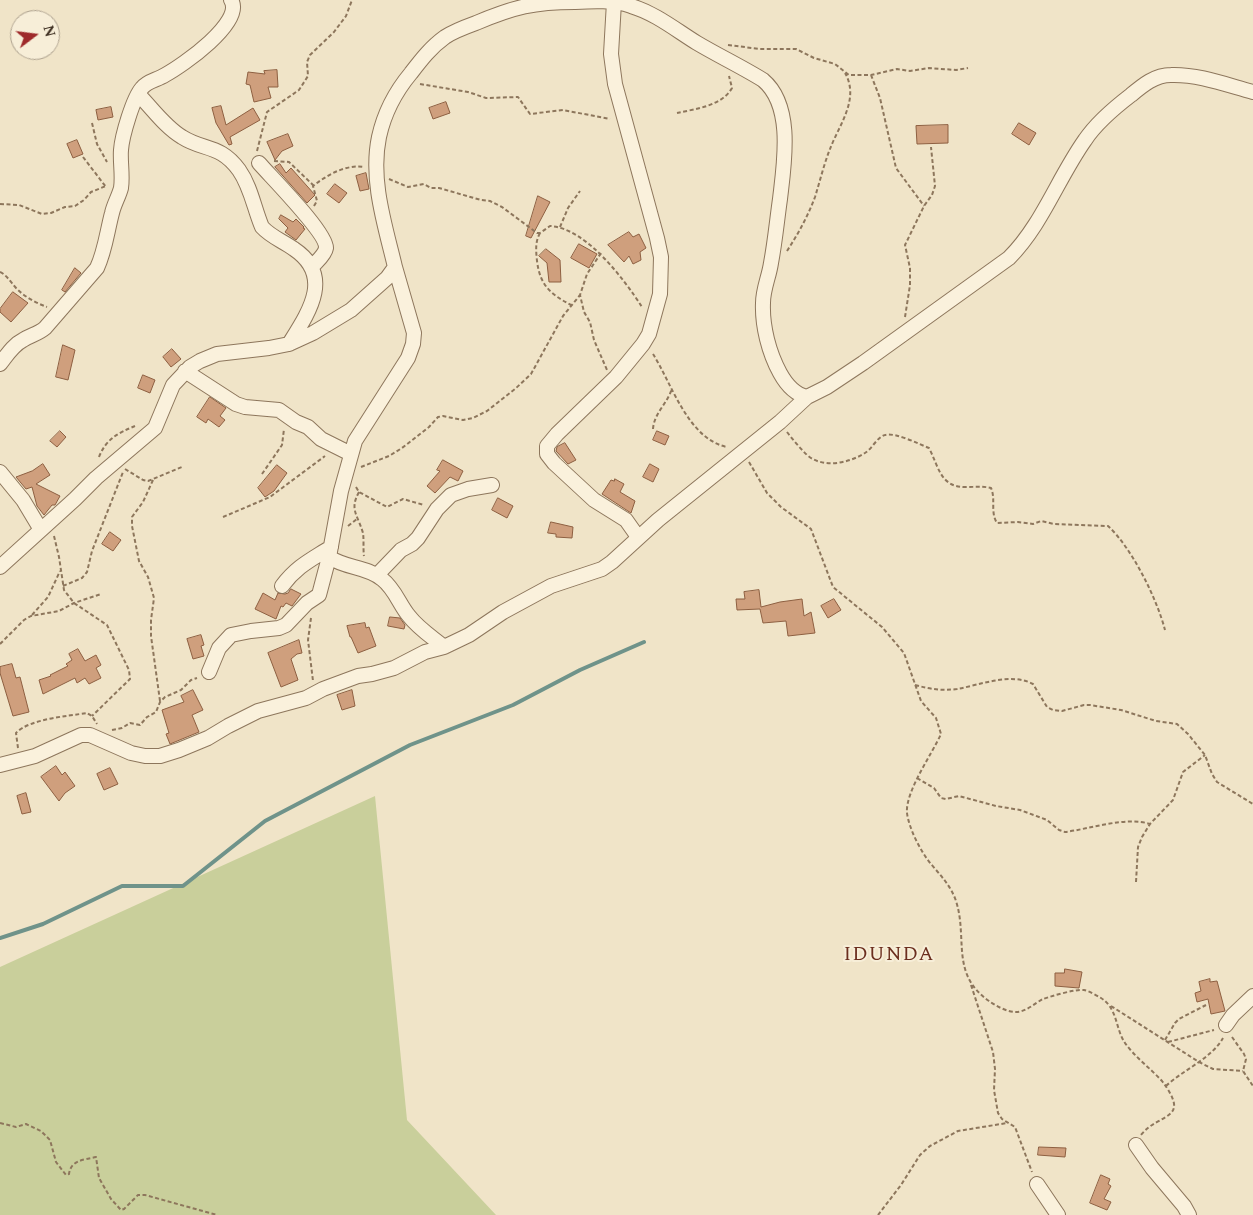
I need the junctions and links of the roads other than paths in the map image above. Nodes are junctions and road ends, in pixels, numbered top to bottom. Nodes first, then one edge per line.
1 (231, 0) edge
2 (614, 2) junction
3 (635, 3) edge
4 (1253, 92) edge
5 (138, 94) junction
6 (259, 163) road end
7 (312, 267) junction
8 (395, 267) junction
9 (290, 344) junction
10 (0, 364) edge
11 (184, 371) junction
12 (807, 397) junction
13 (351, 454) junction
14 (0, 472) edge
15 (492, 484) dead end
16 (45, 526) junction
17 (638, 537) junction
18 (330, 552) junction
19 (0, 567) edge
20 (372, 573) junction
21 (282, 586) dead end
22 (444, 647) junction
23 (209, 672) road end
24 (0, 765) edge
25 (1253, 996) edge
26 (1226, 1027) road end
27 (1136, 1145) road end
28 (1037, 1184) road end
29 (1058, 1215) edge
30 (1189, 1215) edge

1 - 5 street
2 - 3 street
2 - 8 street
2 - 17 street
3 - 12 street
4 - 12 street
5 - 7 street
5 - 10 street
6 - 7 street
7 - 9 street
8 - 9 street
8 - 13 street
9 - 11 street
11 - 13 street
11 - 16 street
12 - 17 street
13 - 18 street
14 - 16 street
15 - 20 street
16 - 19 street
17 - 22 street
18 - 20 street
18 - 21 street
18 - 23 street
20 - 22 street
22 - 24 street
25 - 26 street
27 - 30 street
28 - 29 street

